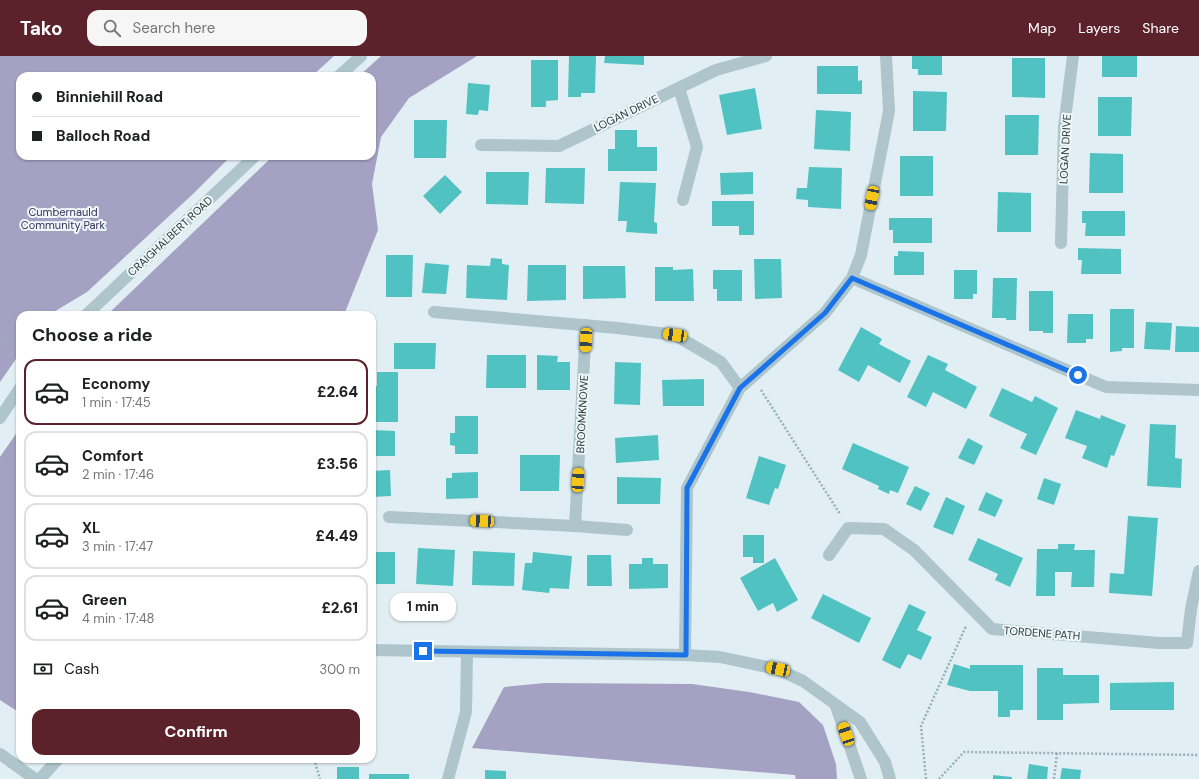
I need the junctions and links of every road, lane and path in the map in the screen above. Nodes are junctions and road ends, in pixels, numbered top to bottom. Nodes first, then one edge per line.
1 (361, 56) edge
2 (766, 56) edge
3 (886, 56) edge
4 (1073, 56) edge
5 (344, 72) edge
6 (679, 88) junction
7 (481, 145) dead end
8 (251, 160) edge
9 (683, 200) dead end
10 (1061, 243) dead end
11 (852, 278) junction
12 (90, 311) edge
13 (434, 312) dead end
14 (586, 325) junction
15 (0, 339) edge
16 (16, 348) edge
17 (753, 377) junction
18 (740, 388) junction
19 (1199, 390) edge
20 (16, 394) edge
21 (0, 418) edge
22 (389, 517) dead end
23 (576, 526) junction
24 (848, 528) junction
25 (627, 530) dead end
26 (829, 555) dead end
27 (1199, 571) edge
28 (973, 611) junction
29 (376, 650) edge
30 (467, 652) junction
31 (686, 655) junction
32 (836, 706) junction
33 (1057, 753) junction
34 (0, 754) edge
35 (1199, 756) edge
36 (56, 763) edge
37 (315, 763) edge
38 (36, 779) edge
39 (40, 779) edge
40 (320, 779) edge
41 (448, 779) edge
42 (861, 779) edge
43 (890, 779) edge
44 (926, 779) edge
45 (939, 779) edge
46 (1054, 779) edge

1 - 5 street
2 - 6 street, LOGAN DRIVE
3 - 11 street
4 - 10 street, LOGAN DRIVE
6 - 7 street, LOGAN DRIVE
6 - 9 street
8 - 12 street, CRAIGHALBERT ROAD
11 - 17 street
11 - 19 street
13 - 14 street
14 - 18 street
14 - 23 street, BROOMKNOWE
15 - 16 path
17 - 18 street
17 - 24 path
18 - 31 street
20 - 21 street
22 - 23 street
23 - 25 street
24 - 26 street
24 - 28 street, TORDENE PATH
27 - 28 street, TORDENE PATH
28 - 44 path
29 - 30 street
30 - 31 street
30 - 41 street
31 - 32 street
32 - 42 street
32 - 43 street
33 - 35 path
33 - 45 path
33 - 46 path
34 - 38 street
36 - 39 street
37 - 40 path

